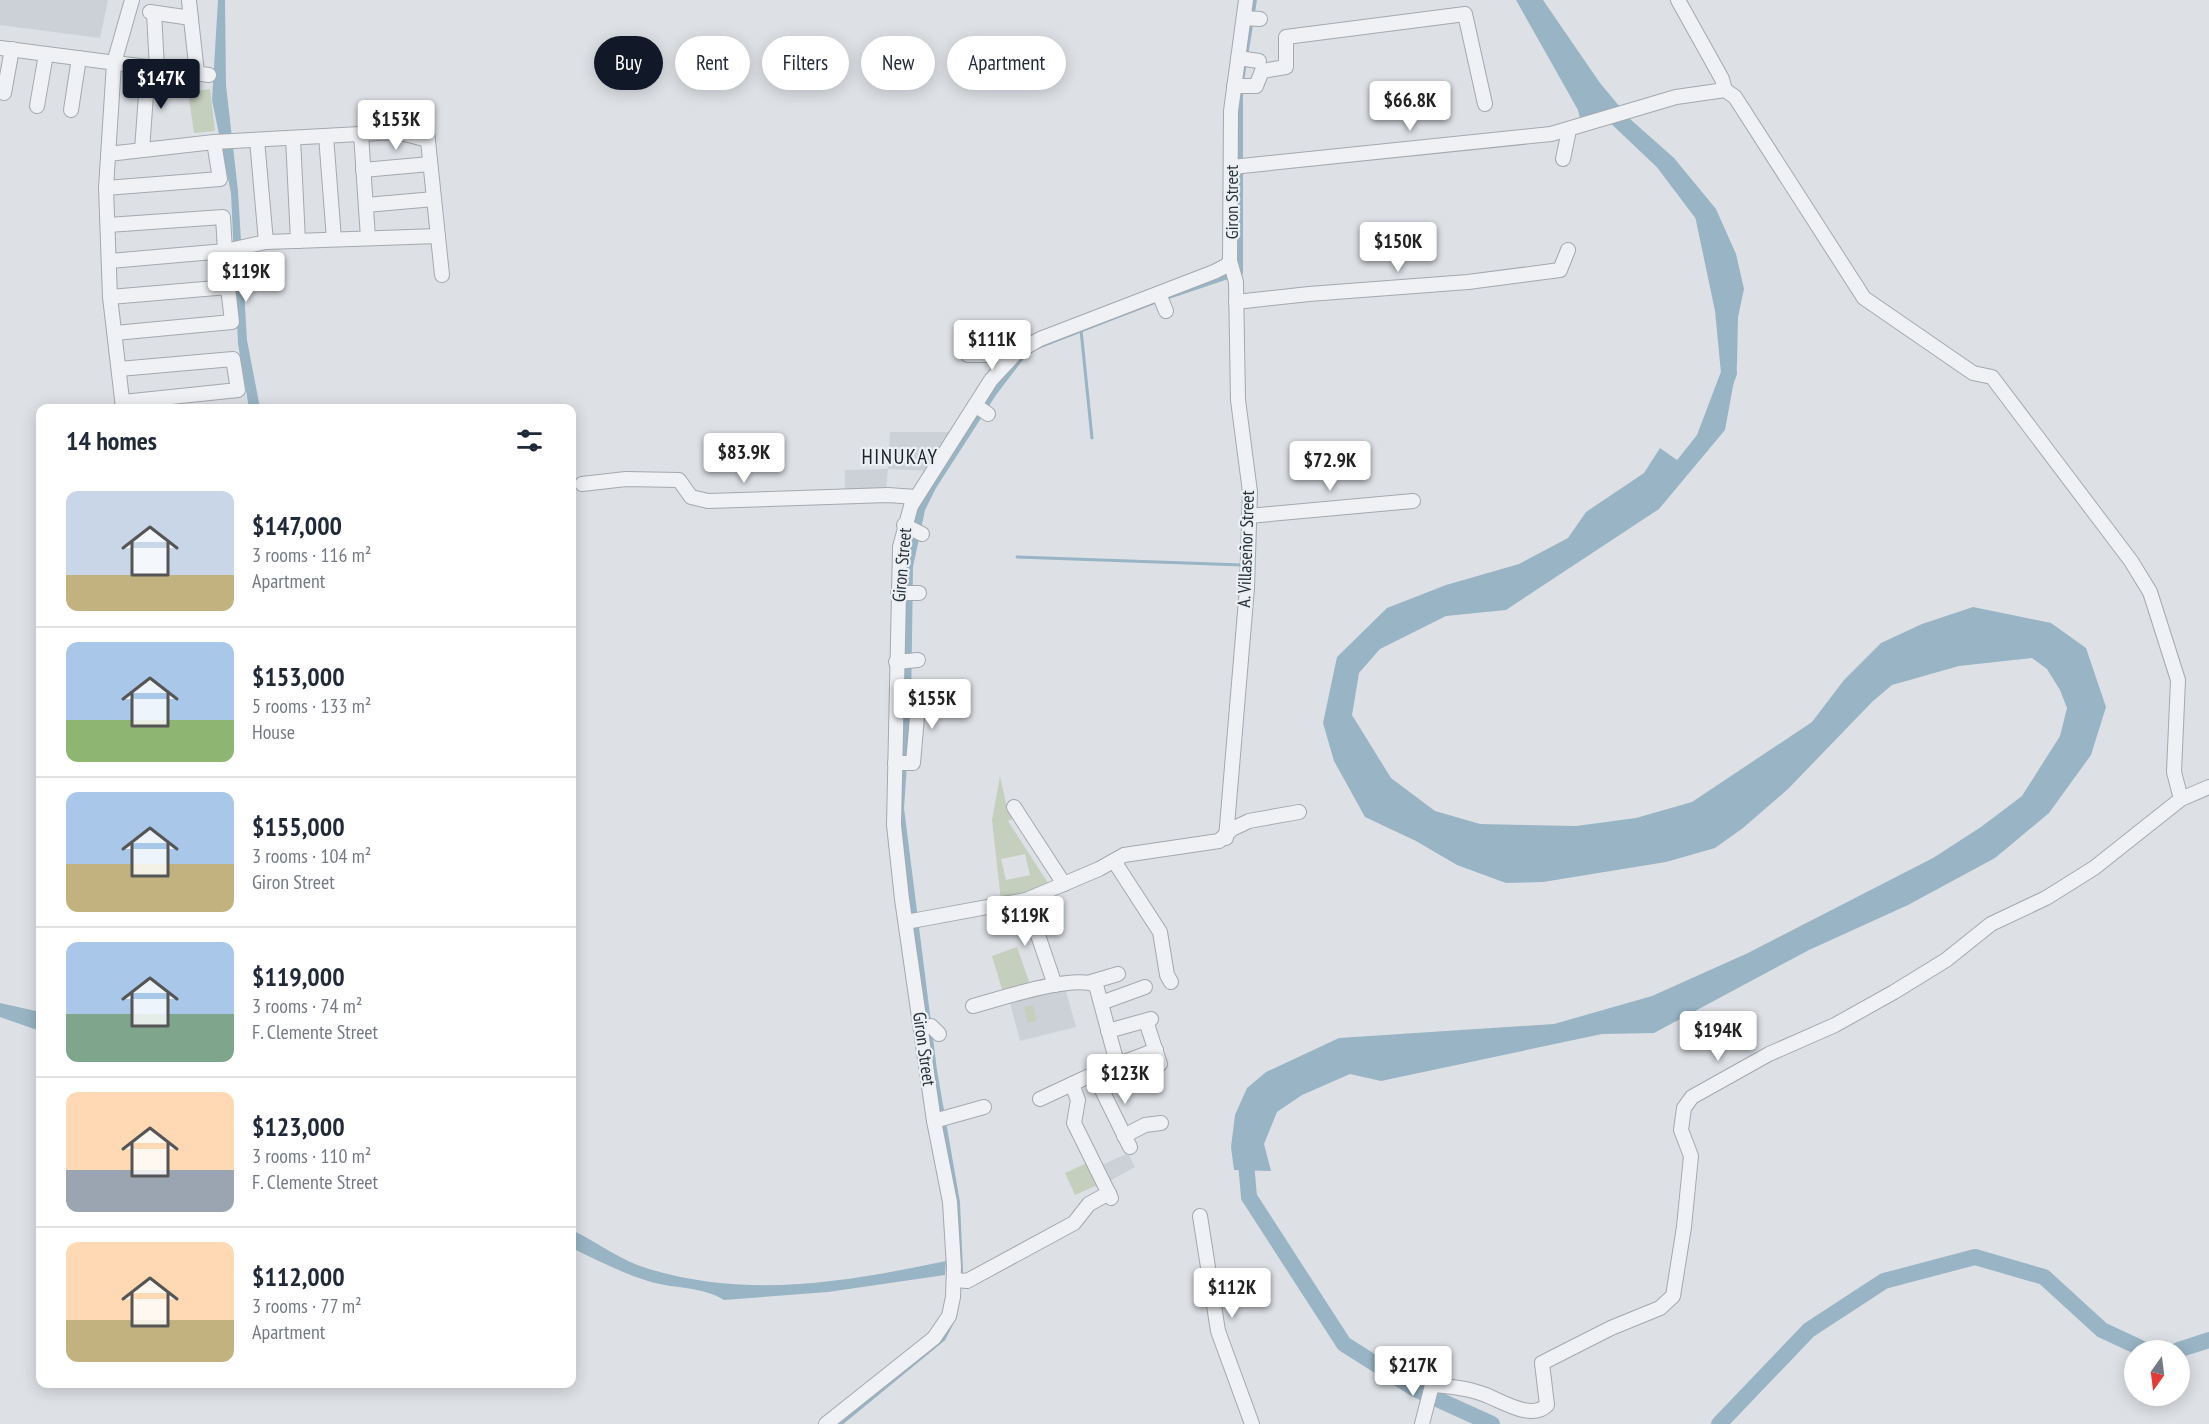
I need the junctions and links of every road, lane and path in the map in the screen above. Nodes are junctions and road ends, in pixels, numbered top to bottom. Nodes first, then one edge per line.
1 (132, 0) edge
2 (1246, 0) edge
3 (1678, 0) edge
4 (189, 1) edge
5 (191, 18) junction
6 (6, 49) edge
7 (46, 54) junction
8 (79, 58) junction
9 (1240, 58) junction
10 (1259, 61) dead end
11 (114, 63) junction
12 (152, 68) junction
13 (1239, 86) junction
14 (1725, 90) junction
15 (4, 93) dead end
16 (1485, 104) dead end
17 (37, 106) dead end
18 (70, 110) dead end
19 (425, 112) dead end
20 (1576, 128) junction
21 (361, 134) junction
22 (326, 136) junction
23 (292, 138) junction
24 (257, 140) junction
25 (428, 140) junction
26 (214, 142) junction
27 (142, 150) junction
28 (108, 154) junction
29 (1563, 159) dead end
30 (430, 164) junction
31 (1237, 167) junction
32 (363, 170) junction
33 (106, 188) junction
34 (434, 199) junction
35 (366, 205) junction
36 (108, 225) junction
37 (438, 237) junction
38 (368, 238) junction
39 (334, 239) junction
40 (298, 241) junction
41 (266, 242) junction
42 (1568, 250) dead end
43 (225, 251) junction
44 (110, 261) junction
45 (1233, 271) junction
46 (442, 275) dead end
47 (111, 297) junction
48 (1236, 303) junction
49 (115, 333) junction
50 (968, 355) dead end
51 (1014, 355) junction
52 (119, 369) junction
53 (123, 404) edge
54 (131, 404) edge
55 (582, 484) dead end
56 (916, 498) junction
57 (1413, 501) dead end
58 (1249, 516) junction
59 (906, 526) junction
60 (922, 534) dead end
61 (919, 694) dead end
62 (900, 763) junction
63 (2209, 787) edge
64 (2181, 799) junction
65 (1014, 807) dead end
66 (1299, 812) dead end
67 (1226, 838) junction
68 (1114, 861) junction
69 (1064, 884) junction
70 (1026, 900) junction
71 (911, 920) junction
72 (1118, 974) dead end
73 (1091, 982) junction
74 (1171, 982) dead end
75 (1055, 985) junction
76 (1145, 987) dead end
77 (1101, 1003) junction
78 (973, 1006) dead end
79 (1108, 1030) junction
80 (1156, 1050) junction
81 (1119, 1064) dead end
82 (1160, 1064) dead end
83 (1094, 1074) junction
84 (1072, 1084) junction
85 (1040, 1099) dead end
86 (984, 1107) dead end
87 (941, 1120) junction
88 (1161, 1123) dead end
89 (1200, 1216) dead end
90 (958, 1276) junction
91 (950, 1311) junction
92 (964, 1313) dead end
93 (1423, 1420) edge
94 (826, 1424) edge
95 (1252, 1424) edge

1 - 11 street
2 - 9 street, Giron Street
3 - 14 street
4 - 5 street
5 - 12 street
5 - 12 street
6 - 7 street
6 - 15 street
7 - 8 street
7 - 17 street
8 - 11 street
8 - 18 street
9 - 10 street
9 - 13 street, Giron Street
11 - 12 street
11 - 28 street
12 - 27 street
13 - 16 street
13 - 31 street, Giron Street
14 - 20 street
14 - 64 street
19 - 25 street
20 - 29 street
20 - 31 street
21 - 22 street
21 - 25 street
21 - 32 street
22 - 23 street
22 - 39 street
23 - 24 street
23 - 40 street
24 - 26 street
24 - 41 street
25 - 30 street
26 - 27 street
26 - 33 street
27 - 28 street
28 - 33 street
30 - 32 street
30 - 34 street
31 - 45 street, Giron Street
32 - 35 street
33 - 36 street
34 - 35 street
34 - 37 street
35 - 38 street
36 - 43 street
36 - 44 street
37 - 38 street
37 - 46 street
38 - 39 street
39 - 40 street
40 - 41 street
41 - 43 street
42 - 48 street
43 - 44 street
44 - 47 street
45 - 48 street, A. Villaseñor Street
45 - 51 street, Giron Street
47 - 49 street
47 - 49 street
48 - 58 street, A. Villaseñor Street
49 - 52 street
50 - 51 street
51 - 56 street, Giron Street
52 - 53 street
52 - 54 street
55 - 56 street
56 - 59 street, Giron Street
57 - 58 street
58 - 67 street, A. Villaseñor Street
59 - 60 street
59 - 62 street, Giron Street
61 - 62 street
62 - 71 street, Giron Street
63 - 64 street
64 - 93 street
65 - 69 street
66 - 67 street
67 - 68 street
68 - 69 street
68 - 74 street
69 - 70 street
70 - 71 street
70 - 75 street
71 - 87 street, Giron Street
72 - 73 street
73 - 75 street
73 - 77 street
75 - 78 street
76 - 77 street
77 - 79 street
79 - 80 street
79 - 83 street
80 - 81 street
80 - 82 street
83 - 84 street
83 - 88 street
84 - 85 street
84 - 90 street
86 - 87 street
87 - 90 street, Giron Street
89 - 95 street
90 - 91 street, Giron Street
91 - 92 street
91 - 94 street

